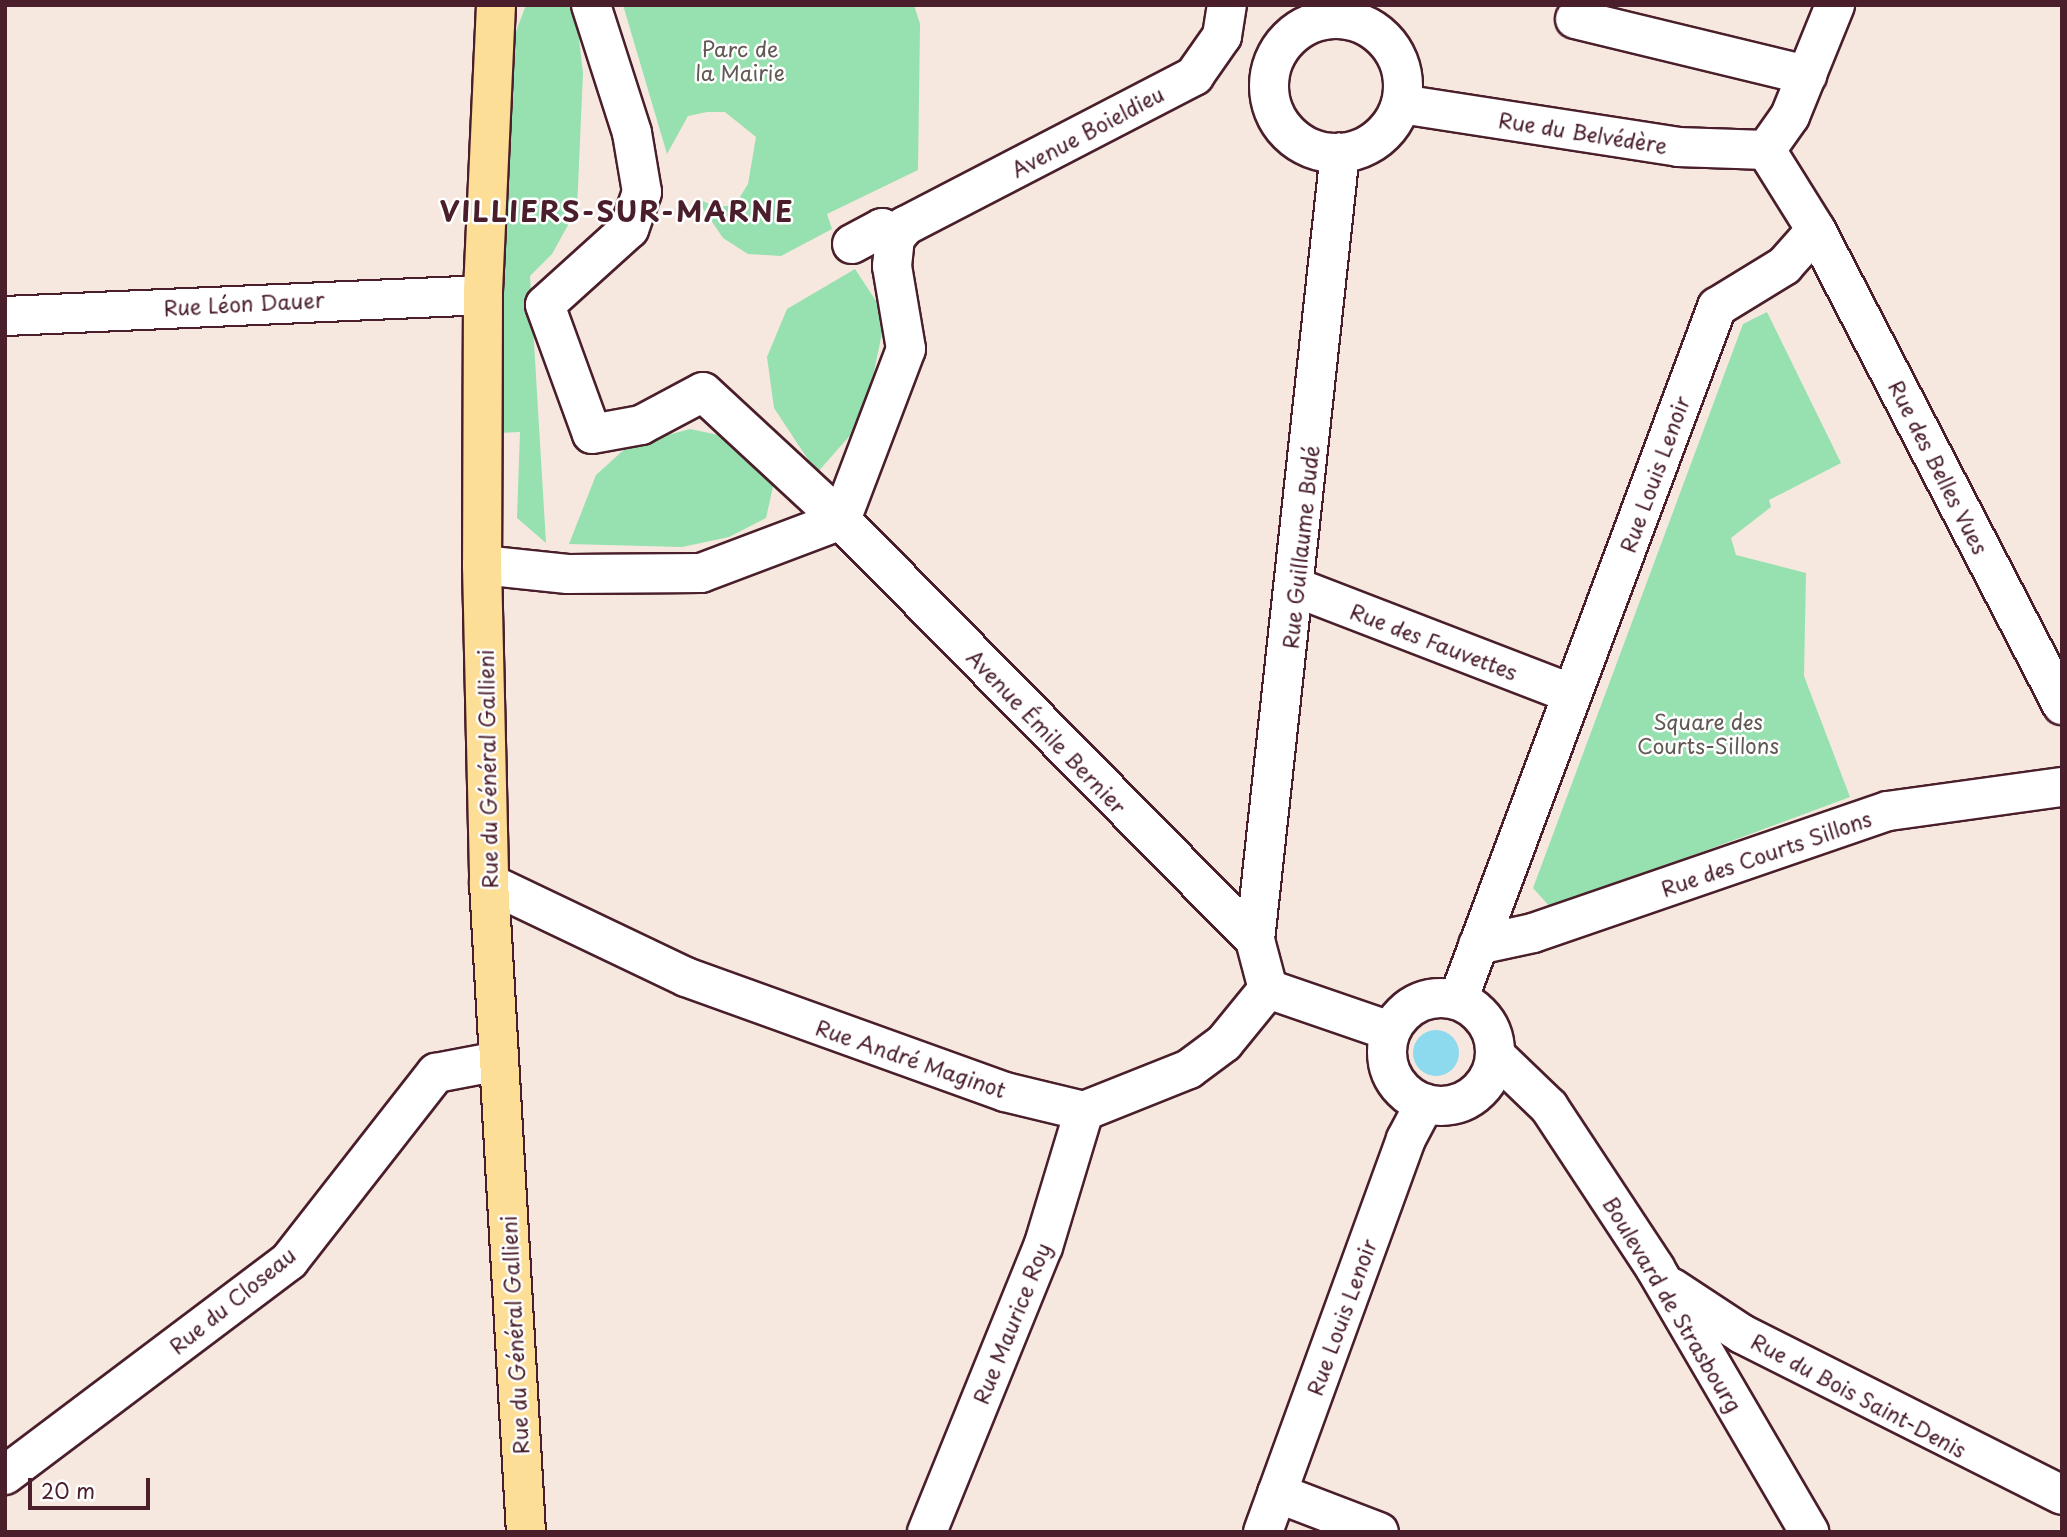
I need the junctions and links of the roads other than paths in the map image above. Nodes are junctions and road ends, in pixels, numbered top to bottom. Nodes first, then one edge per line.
1 (496, 5) edge
2 (591, 5) edge
3 (1835, 5) edge
4 (1355, 13) edge
5 (1575, 19) dead end
6 (1225, 21) edge
7 (1275, 60) junction
8 (1807, 75) junction
9 (1401, 104) junction
10 (1766, 150) junction
11 (1340, 153) junction
12 (1816, 230) junction
13 (895, 238) junction
14 (852, 244) dead end
15 (483, 295) junction
16 (5, 316) edge
17 (841, 520) junction
18 (482, 565) junction
19 (1295, 587) junction
20 (1572, 694) junction
21 (2062, 705) edge
22 (2062, 787) edge
23 (489, 883) junction
24 (1533, 933) junction
25 (1255, 940) junction
26 (1478, 945) junction
27 (1268, 989) junction
28 (1467, 1004) junction
29 (1390, 1031) junction
30 (499, 1061) junction
31 (1491, 1069) junction
32 (1425, 1104) junction
33 (1084, 1111) junction
34 (1663, 1281) junction
35 (5, 1475) edge
36 (1277, 1493) junction
37 (2062, 1495) edge
38 (1263, 1531) edge
39 (526, 1532) edge
40 (927, 1532) edge
41 (1379, 1532) edge
42 (1809, 1532) edge

1 - 15 main road, Rue du Général Gallieni
2 - 17 street, Avenue Émile Bernier
3 - 8 street
4 - 7 street
4 - 9 street
5 - 8 street
6 - 7 street
6 - 13 street, Avenue Boieldieu
7 - 11 street
8 - 10 street
9 - 10 street, Rue du Belvédère
9 - 11 street
10 - 12 street
11 - 19 street, Rue Guillaume Budé
12 - 20 street, Rue Louis Lenoir
12 - 21 street, Rue des Belles Vues
13 - 14 street
13 - 17 street
15 - 16 street, Rue Léon Dauer
15 - 18 main road, Rue du Général Gallieni
17 - 18 street
17 - 25 street, Avenue Émile Bernier
18 - 23 main road, Rue du Général Gallieni
19 - 20 street, Rue des Fauvettes
19 - 25 street, Rue Guillaume Budé
20 - 26 street, Rue Louis Lenoir
22 - 24 street, Rue des Courts Sillons
23 - 30 main road, Rue du Général Gallieni
23 - 33 street, Rue André Maginot
24 - 26 street, Rue des Courts Sillons
24 - 28 street
25 - 27 street
26 - 28 street, Rue Louis Lenoir
27 - 29 street
27 - 33 street
28 - 29 street
28 - 31 street
29 - 32 street
30 - 35 street, Rue du Closeau
30 - 39 main road, Rue du Général Gallieni
31 - 32 street
31 - 34 street, Boulevard de Strasbourg
32 - 36 street, Rue Louis Lenoir
33 - 40 street, Rue Maurice Roy
34 - 37 street, Rue du Bois Saint-Denis
34 - 42 street, Boulevard de Strasbourg
36 - 38 street, Rue Louis Lenoir
36 - 41 street

